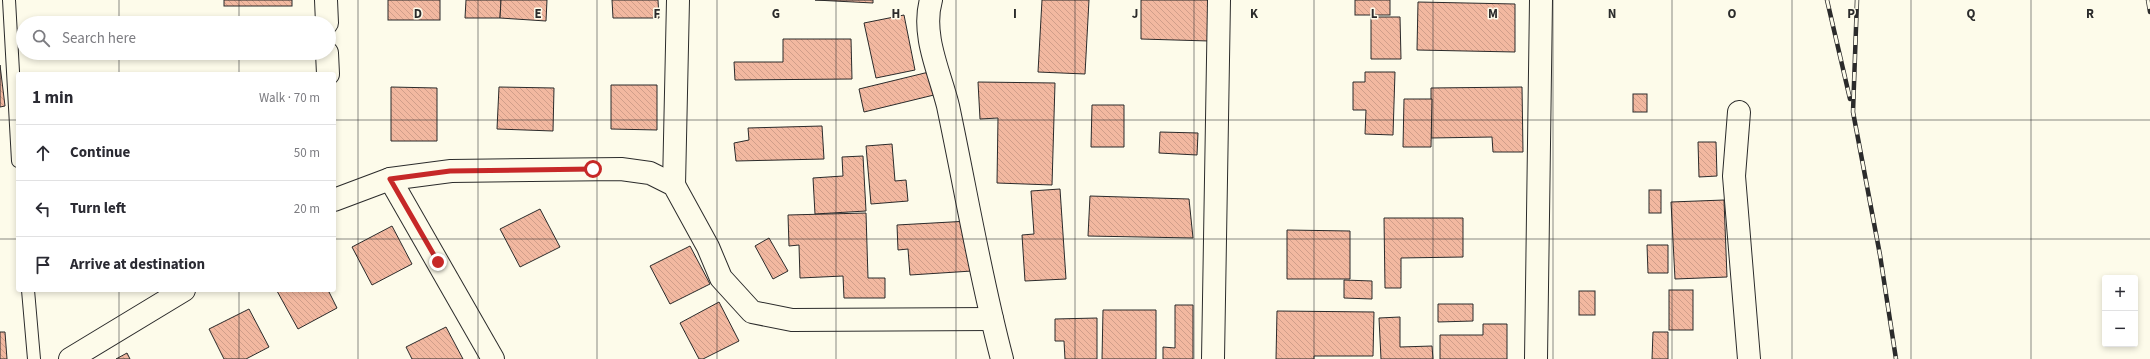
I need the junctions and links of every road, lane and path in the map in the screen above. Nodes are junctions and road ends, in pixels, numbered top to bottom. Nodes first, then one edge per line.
1 (9, 0) edge
2 (326, 0) edge
3 (678, 0) edge
4 (931, 0) edge
5 (1219, 0) edge
6 (1541, 0) edge
7 (327, 16) edge
8 (328, 60) edge
9 (328, 72) edge
10 (1739, 112) dead end
11 (16, 125) edge
12 (390, 179) junction
13 (674, 185) junction
14 (336, 199) edge
15 (28, 292) edge
16 (181, 292) edge
17 (992, 319) junction
18 (34, 359) edge
19 (70, 359) edge
20 (493, 359) edge
21 (1002, 359) edge
22 (1213, 359) edge
23 (1536, 359) edge
24 (1749, 359) edge

1 - 11 lane
2 - 7 street
3 - 13 street
4 - 17 street
5 - 22 street
6 - 23 street
8 - 9 street
10 - 24 street
12 - 13 street
12 - 14 street
12 - 20 street
13 - 17 street
15 - 18 lane
16 - 19 street
17 - 21 street

